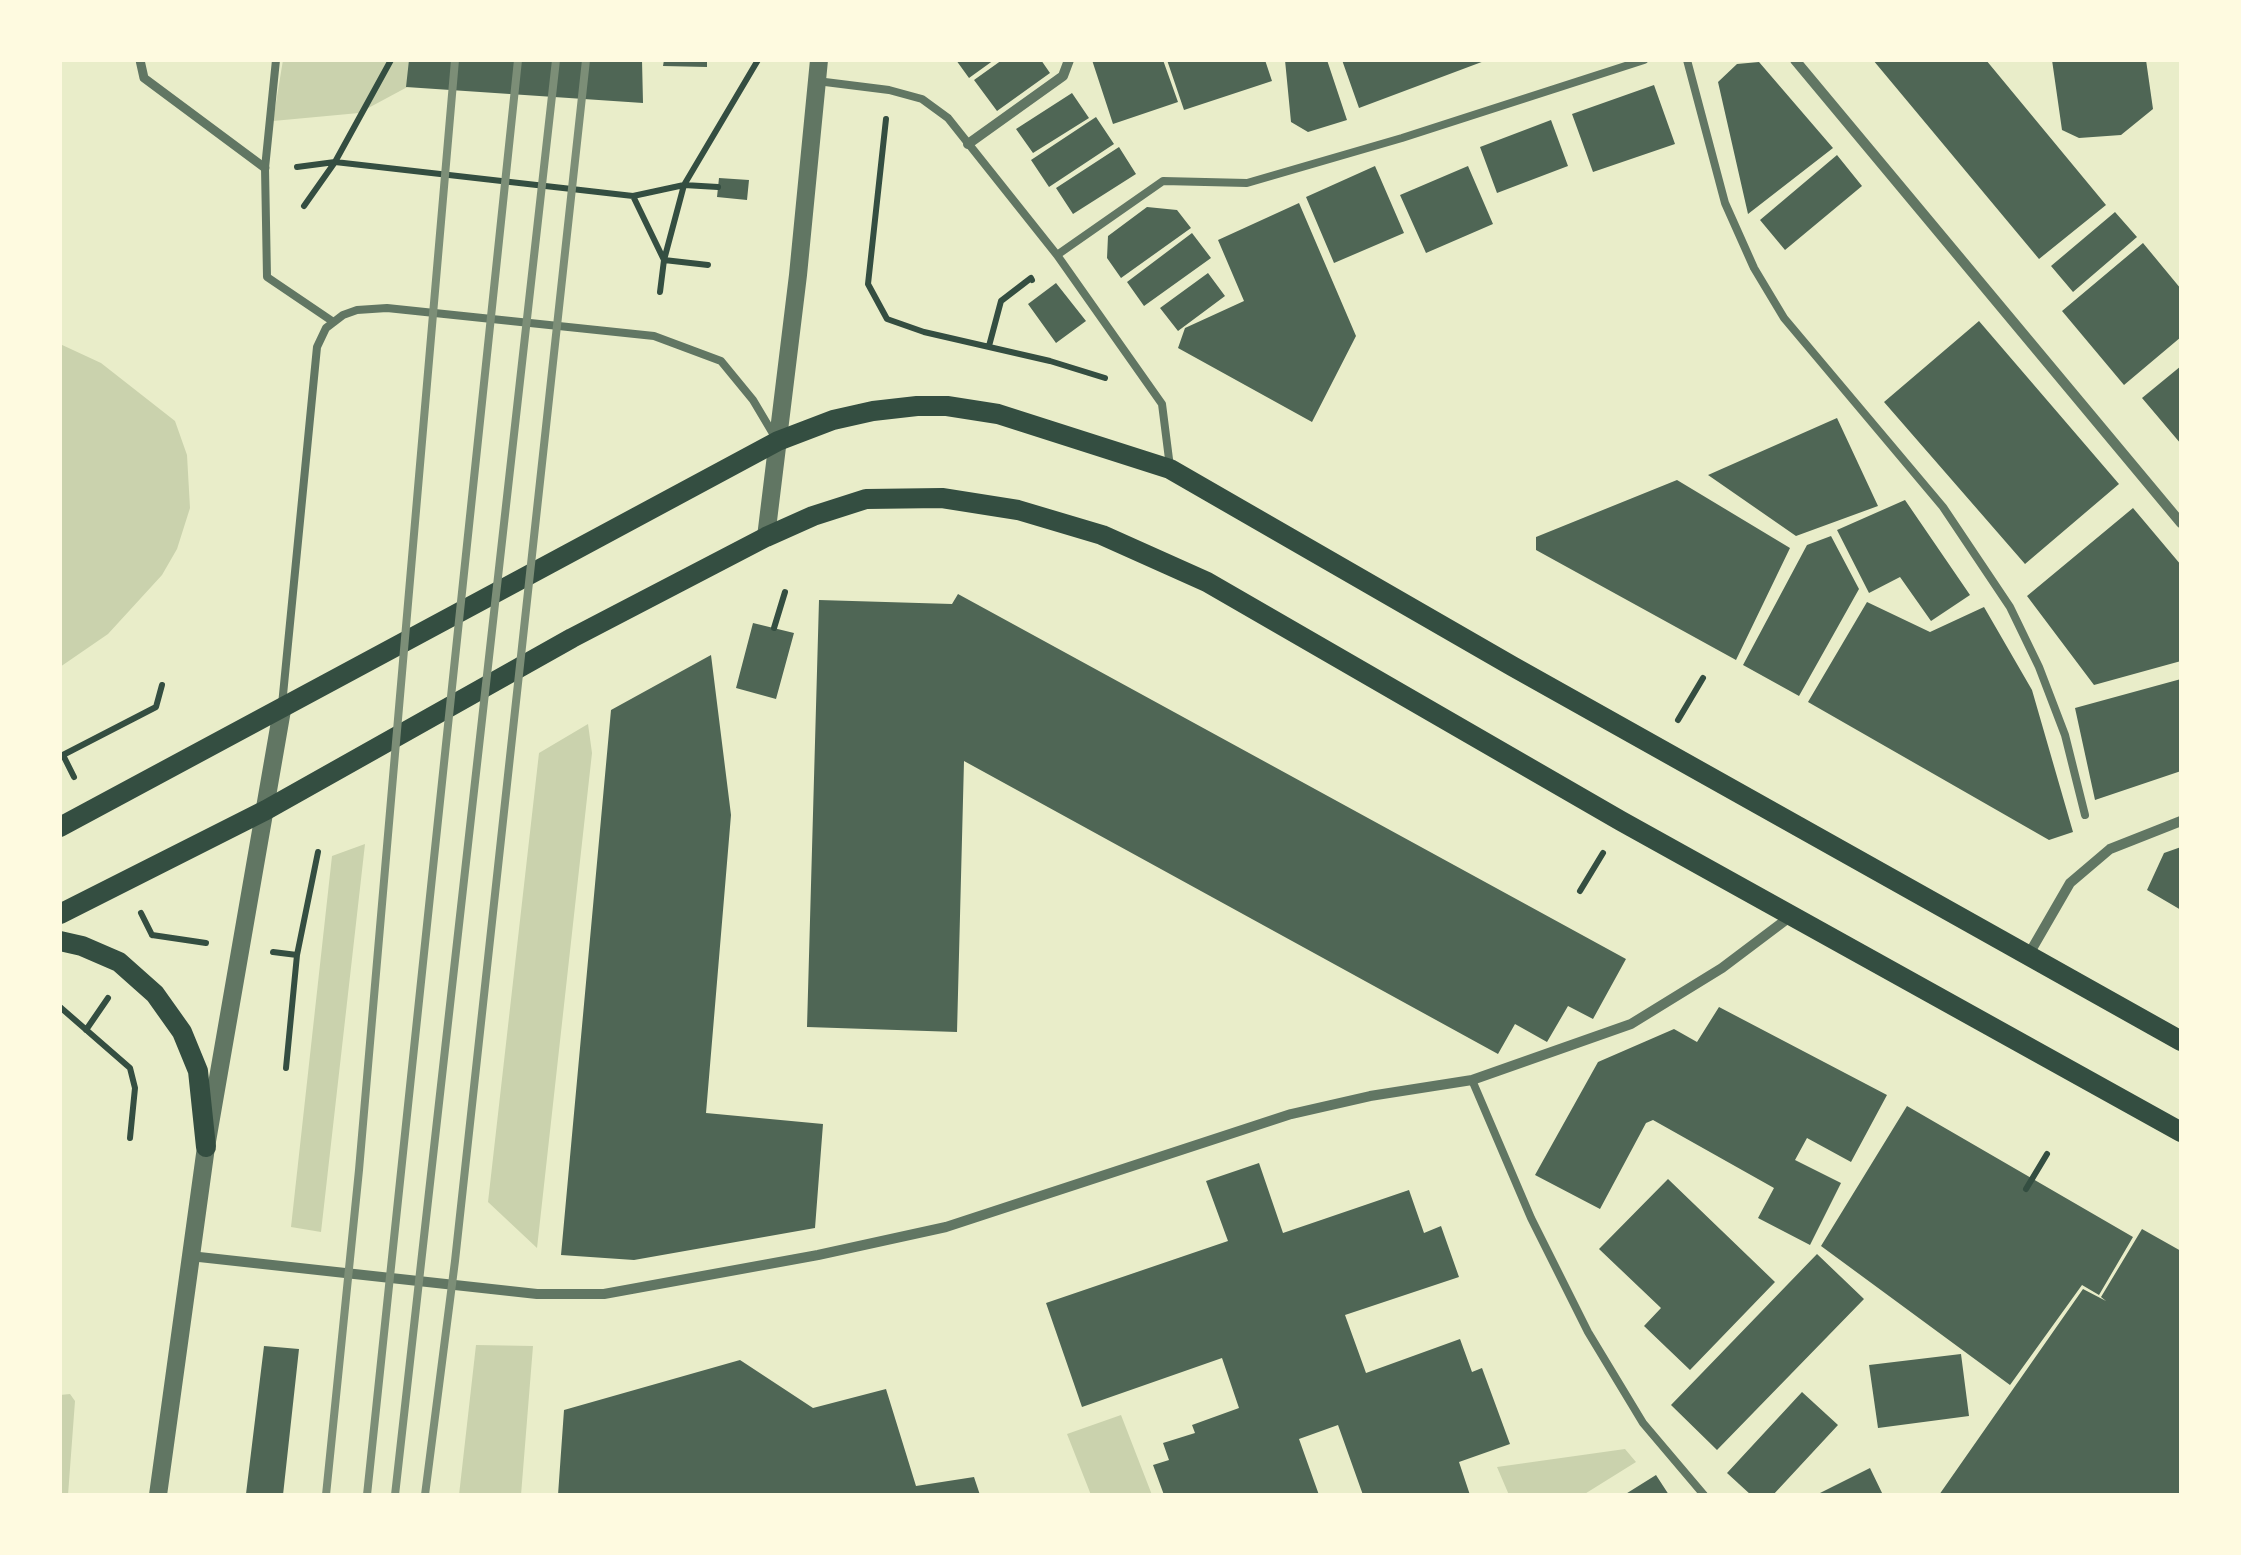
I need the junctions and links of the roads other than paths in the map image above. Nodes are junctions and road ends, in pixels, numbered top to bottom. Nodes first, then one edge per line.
1 (140, 60) edge
2 (276, 60) edge
3 (818, 60) edge
4 (1069, 60) edge
5 (1644, 60) edge
6 (1698, 60) edge
7 (1795, 60) edge
8 (1688, 63) edge
9 (817, 81) junction
10 (968, 144) junction
11 (265, 168) junction
12 (1057, 255) junction
13 (332, 321) junction
14 (778, 442) junction
15 (1170, 469) junction
16 (2181, 522) edge
17 (766, 538) junction
18 (282, 710) junction
19 (266, 810) junction
20 (2086, 816) dead end
21 (2181, 820) edge
22 (60, 827) edge
23 (60, 914) edge
24 (1792, 915) junction
25 (60, 941) edge
26 (2029, 954) junction
27 (2181, 1041) edge
28 (1472, 1080) junction
29 (2181, 1132) edge
30 (206, 1147) junction
31 (190, 1256) junction
32 (158, 1495) edge
33 (1704, 1495) edge

1 - 11 street
2 - 11 lane
3 - 9 street
4 - 10 street
5 - 12 lane
6 - 8 lane
7 - 16 street
8 - 20 lane
9 - 10 lane
9 - 14 street
10 - 12 lane
11 - 13 lane
12 - 15 lane
13 - 14 lane
13 - 18 lane
14 - 15 main road
14 - 17 street
14 - 18 main road
15 - 26 main road
17 - 19 main road
17 - 24 main road
18 - 19 street
18 - 22 main road
19 - 23 main road
19 - 30 street
21 - 26 street
24 - 28 street
24 - 29 main road
25 - 30 main road
26 - 27 main road
28 - 31 street
28 - 33 lane
30 - 31 street
31 - 32 street

